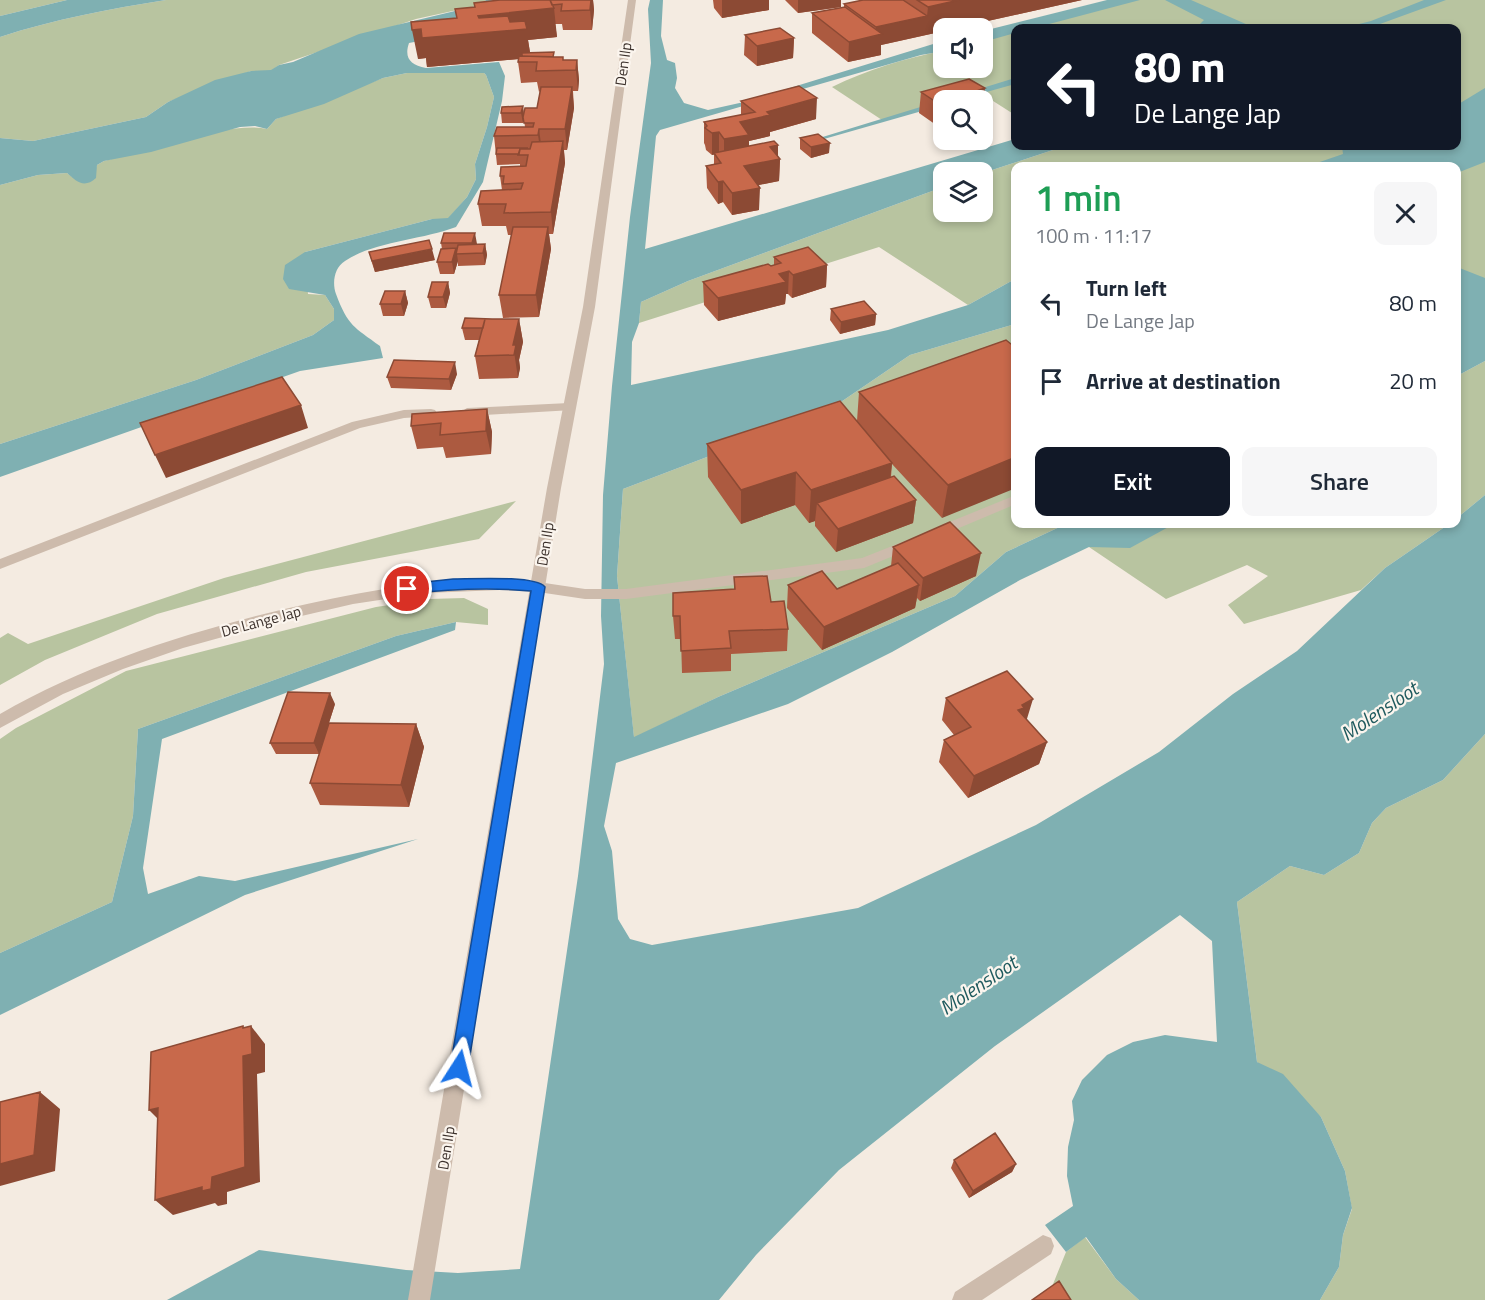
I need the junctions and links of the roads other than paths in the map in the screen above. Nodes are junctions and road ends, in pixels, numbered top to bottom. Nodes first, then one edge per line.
1 (632, 0) edge
2 (569, 407) junction
3 (1011, 501) edge
4 (0, 564) edge
5 (538, 587) junction
6 (0, 722) edge
7 (1043, 1246) dead end
8 (419, 1300) edge
9 (963, 1300) edge

1 - 2 street, Den Ilp
2 - 4 street
2 - 5 street, Den Ilp
3 - 5 street, De Lange Jap
5 - 6 street, De Lange Jap
5 - 8 street, Den Ilp
7 - 9 street

